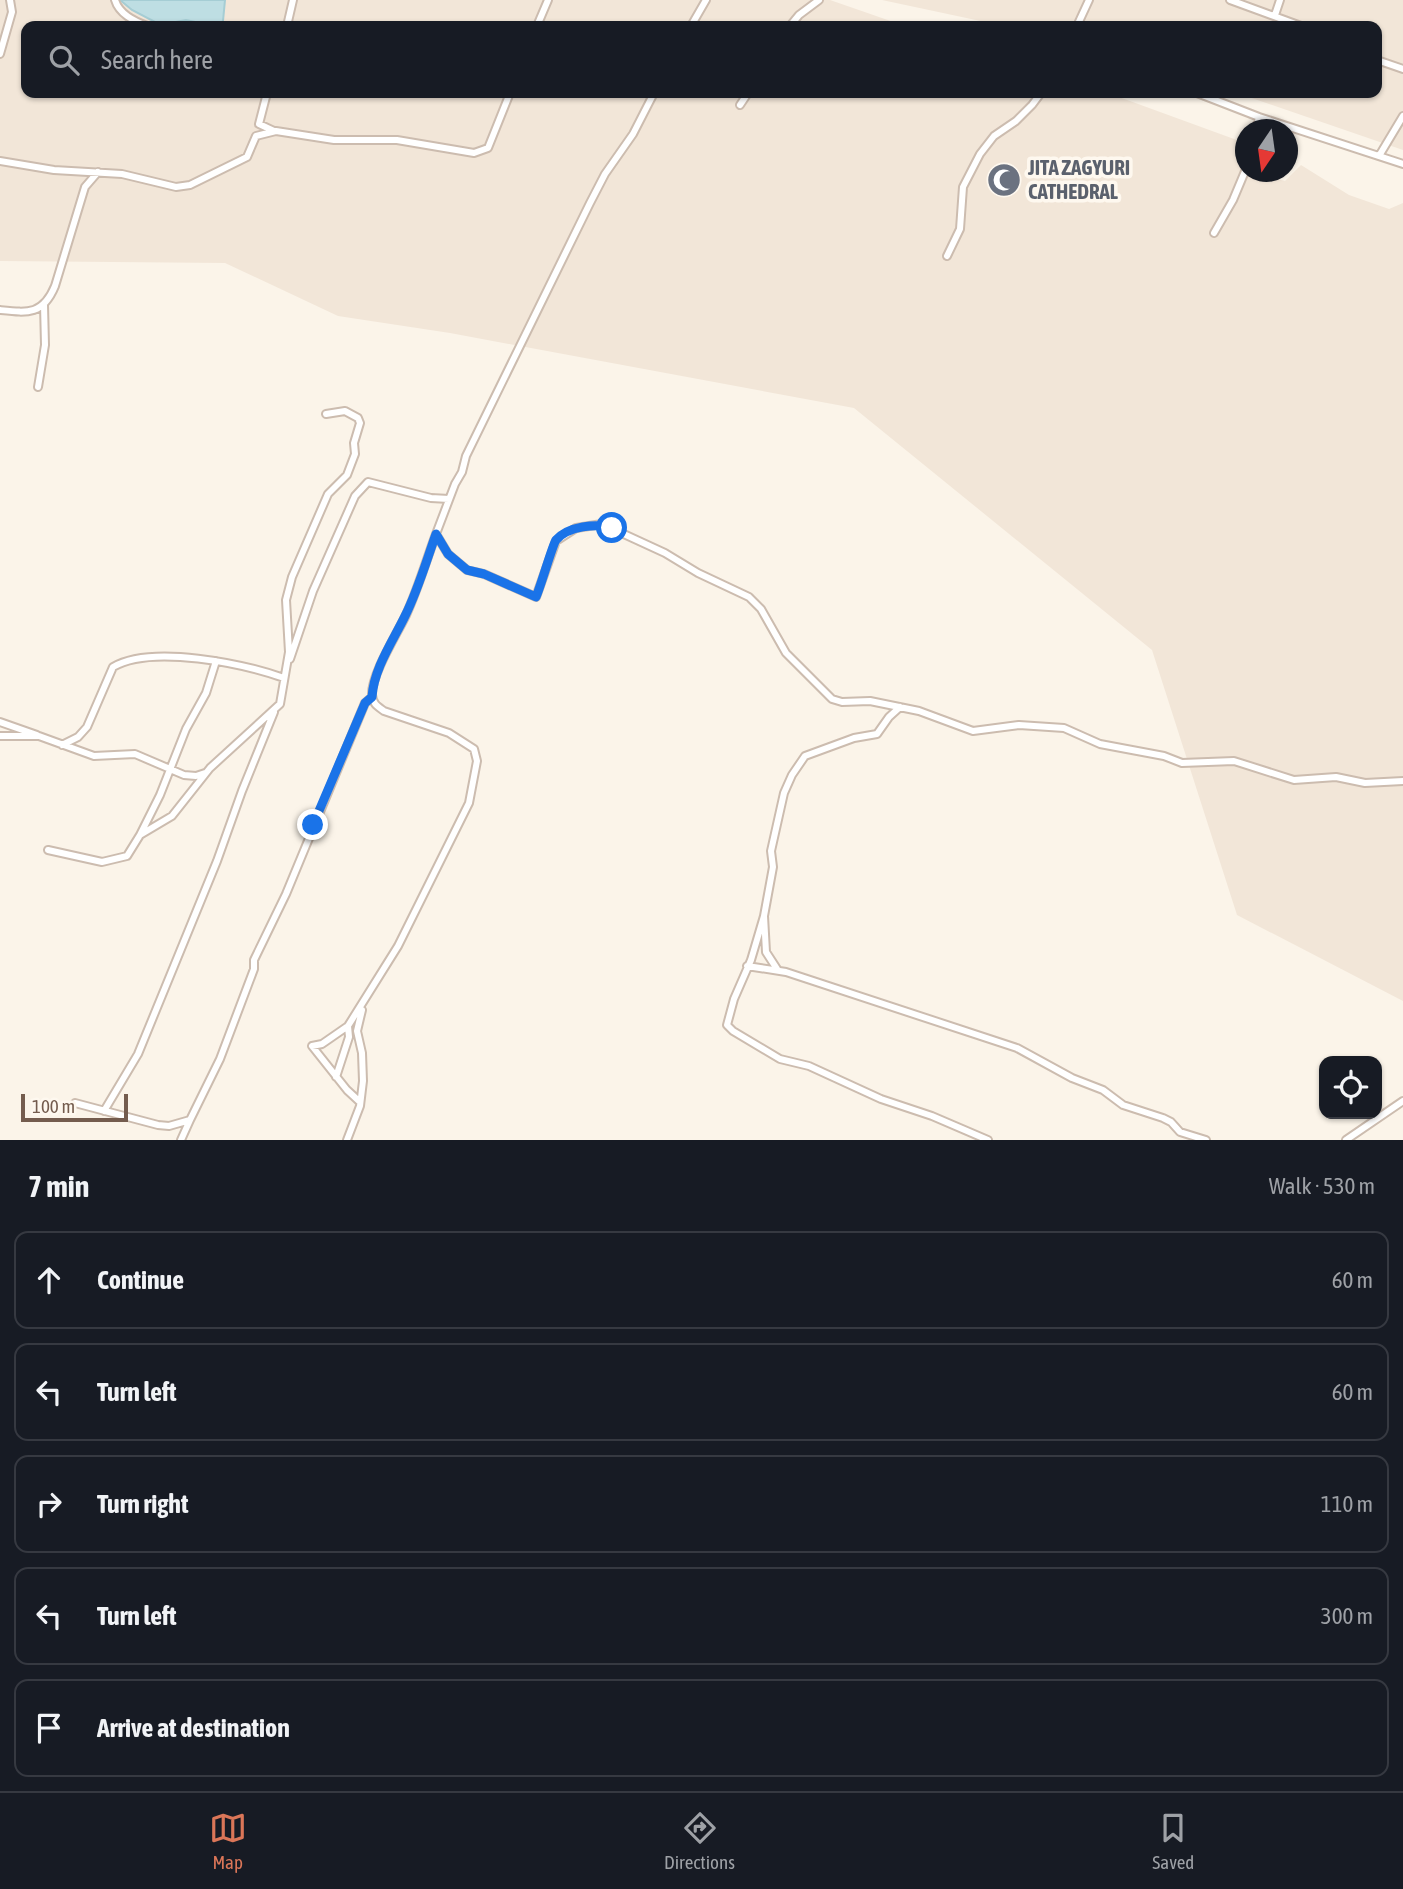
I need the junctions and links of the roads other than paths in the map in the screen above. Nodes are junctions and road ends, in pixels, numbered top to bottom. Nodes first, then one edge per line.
1 (10, 0) edge
2 (115, 0) edge
3 (293, 0) edge
4 (548, 0) edge
5 (706, 0) edge
6 (819, 0) edge
7 (1089, 0) edge
8 (1230, 0) edge
9 (1280, 0) edge
10 (1275, 15) junction
11 (137, 21) edge
12 (288, 21) edge
13 (539, 21) edge
14 (694, 21) edge
15 (794, 21) edge
16 (1079, 21) edge
17 (1289, 21) edge
18 (0, 54) edge
19 (1382, 62) edge
20 (1403, 69) edge
21 (266, 98) edge
22 (508, 98) edge
23 (651, 98) edge
24 (745, 98) edge
25 (1037, 98) edge
26 (1210, 98) edge
27 (740, 105) dead end
28 (1403, 116) edge
29 (1259, 117) joint
30 (259, 124) junction
31 (276, 131) junction
32 (257, 136) junction
33 (1379, 156) junction
34 (0, 161) edge
35 (1403, 164) edge
36 (98, 172) junction
37 (1240, 182) edge
38 (1214, 233) dead end
39 (947, 256) dead end
40 (44, 305) junction
41 (0, 310) edge
42 (38, 387) dead end
43 (326, 414) dead end
44 (449, 499) junction
45 (436, 534) junction
46 (216, 662) junction
47 (287, 666) junction
48 (284, 678) junction
49 (372, 697) junction
50 (900, 707) junction
51 (275, 710) junction
52 (0, 722) edge
53 (0, 736) edge
54 (39, 736) junction
55 (62, 745) junction
56 (169, 767) junction
57 (205, 773) junction
58 (1403, 781) edge
59 (140, 835) junction
60 (48, 850) dead end
61 (764, 916) junction
62 (747, 967) junction
63 (778, 971) junction
64 (363, 1004) junction
65 (348, 1026) junction
66 (336, 1077) junction
67 (1403, 1101) edge
68 (360, 1102) junction
69 (75, 1103) dead end
70 (104, 1111) junction
71 (190, 1120) junction
72 (181, 1140) edge
73 (347, 1140) edge
74 (988, 1140) edge
75 (1206, 1140) edge
76 (1346, 1140) edge

1 - 18 street
2 - 11 street
3 - 12 street
4 - 13 street
5 - 14 street
6 - 15 street
7 - 16 street
8 - 10 street
9 - 10 street
10 - 17 street
19 - 20 street
21 - 30 street
22 - 31 street
23 - 44 street
24 - 27 street
25 - 39 street
26 - 29 street
28 - 33 street
29 - 33 street
30 - 31 street
30 - 32 street
31 - 32 street
32 - 36 street
33 - 35 street
34 - 36 street
36 - 40 street
37 - 38 street
40 - 41 street
40 - 42 street
43 - 47 street
44 - 45 street
44 - 47 street
45 - 49 street
45 - 50 street
46 - 48 street
46 - 55 street
46 - 56 street
47 - 48 street
48 - 51 street
49 - 64 street
49 - 71 street
50 - 58 street
50 - 61 street
51 - 57 street
51 - 70 street
52 - 54 street
53 - 54 street
54 - 55 street
55 - 56 street
56 - 57 street
56 - 59 street
57 - 59 street
59 - 60 street
61 - 62 street
61 - 63 street
62 - 63 street
62 - 74 street
63 - 75 street
64 - 65 street
64 - 68 street
65 - 66 street
65 - 66 street
66 - 68 street
67 - 76 street
68 - 73 street
69 - 70 street
70 - 71 street
71 - 72 street

